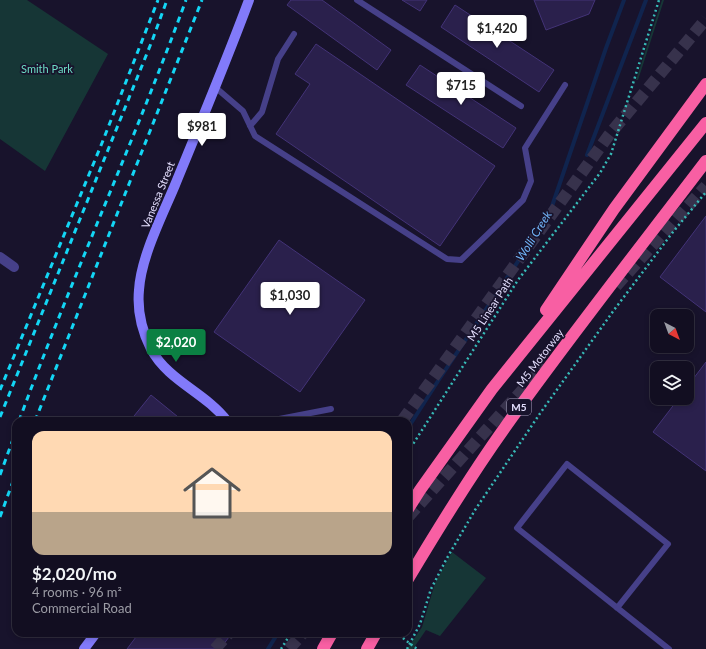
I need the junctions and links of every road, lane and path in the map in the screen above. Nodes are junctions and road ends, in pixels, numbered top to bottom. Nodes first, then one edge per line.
1 (249, 0) edge
2 (357, 0) edge
3 (659, 0) edge
4 (294, 34) dead end
5 (706, 84) edge
6 (565, 85) dead end
7 (215, 87) junction
8 (521, 106) dead end
9 (706, 123) edge
10 (250, 126) junction
11 (706, 161) edge
12 (706, 169) edge
13 (706, 192) edge
14 (643, 245) junction
15 (0, 257) edge
16 (14, 267) dead end
17 (492, 389) junction
18 (331, 409) dead end
19 (223, 417) edge
20 (290, 417) edge
21 (412, 446) edge
22 (412, 503) edge
23 (412, 573) edge
24 (617, 608) junction
25 (93, 637) edge
26 (288, 637) edge
27 (330, 637) edge
28 (374, 637) edge
29 (401, 637) edge
30 (410, 644) junction
31 (84, 649) edge
32 (281, 649) edge
33 (323, 649) edge
34 (367, 649) edge
35 (407, 649) edge
36 (417, 649) edge
37 (669, 649) edge

1 - 7 main road, Vanessa Street
2 - 8 lane
3 - 21 path, M5 Linear Path
4 - 10 lane
5 - 17 highway
6 - 10 lane
7 - 10 lane
7 - 19 main road, Vanessa Street
9 - 17 highway, M5 Motorway
11 - 14 highway, M5 Motorway / M5
12 - 14 highway
13 - 30 path
14 - 23 highway, M5 Motorway / M5
15 - 16 street
17 - 22 highway, M5 Motorway
18 - 20 lane
24 - 24 lane
24 - 37 lane
25 - 31 main road
26 - 32 path
27 - 33 highway
28 - 34 highway
29 - 30 path
30 - 35 path
30 - 36 path

